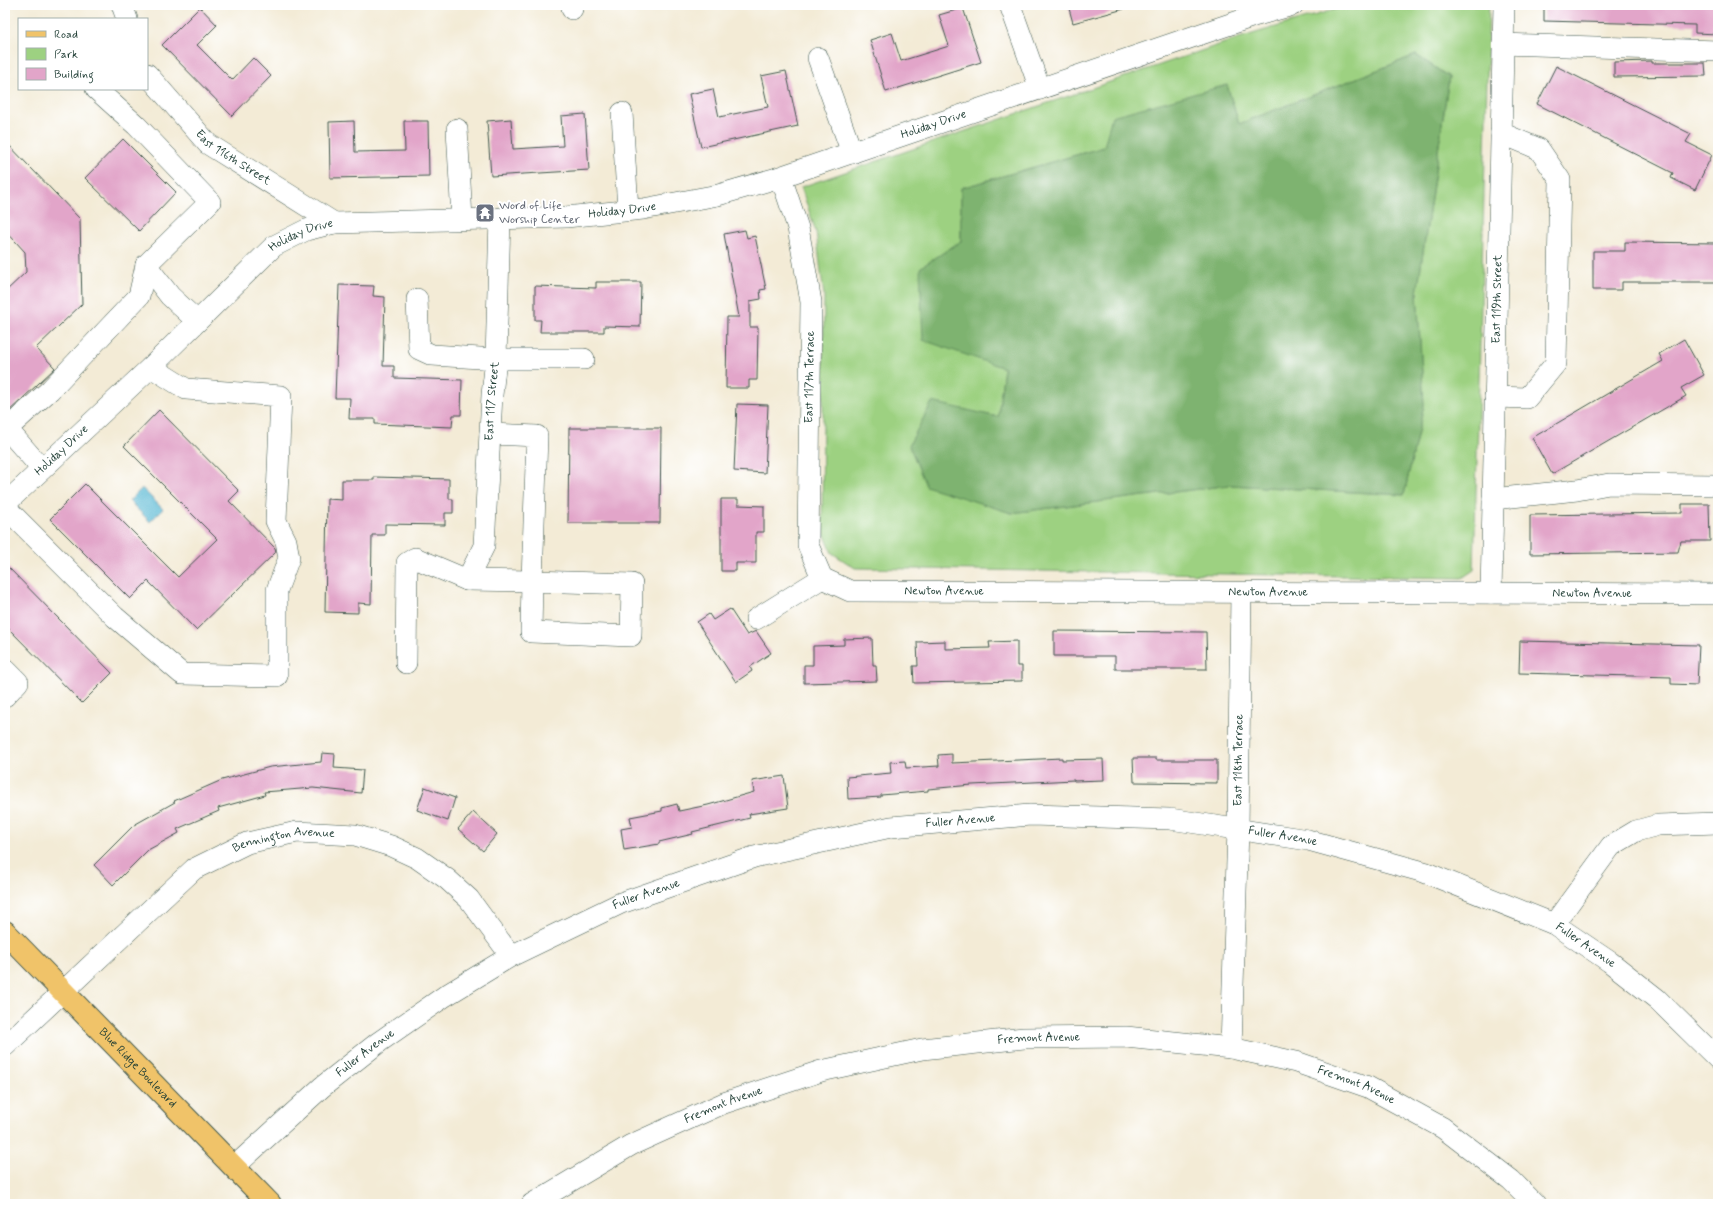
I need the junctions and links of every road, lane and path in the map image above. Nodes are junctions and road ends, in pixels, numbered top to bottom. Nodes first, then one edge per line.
1 (122, 5) edge
2 (1010, 5) edge
3 (1293, 5) edge
4 (1504, 5) edge
5 (1253, 10) edge
6 (127, 18) edge
7 (1503, 44) junction
8 (1718, 51) edge
9 (818, 58) dead end
10 (148, 75) edge
11 (1040, 89) junction
12 (97, 90) edge
13 (622, 113) dead end
14 (457, 129) dead end
15 (1501, 133) junction
16 (852, 153) junction
17 (777, 178) junction
18 (628, 210) junction
19 (500, 218) junction
20 (462, 219) junction
21 (334, 223) junction
22 (146, 265) junction
23 (417, 299) dead end
24 (197, 321) junction
25 (584, 359) dead end
26 (496, 360) junction
27 (151, 367) junction
28 (1495, 397) junction
29 (490, 434) junction
30 (42, 469) junction
31 (1718, 485) edge
32 (1493, 499) junction
33 (5, 506) edge
34 (822, 578) junction
35 (467, 580) junction
36 (532, 581) junction
37 (1241, 593) junction
38 (1491, 593) junction
39 (1718, 594) edge
40 (756, 619) dead end
41 (406, 663) dead end
42 (5, 669) edge
43 (5, 696) edge
44 (1718, 823) edge
45 (1238, 830) junction
46 (1554, 924) junction
47 (5, 932) edge
48 (512, 956) junction
49 (63, 991) junction
50 (5, 1046) edge
51 (1231, 1048) junction
52 (1718, 1059) edge
53 (234, 1167) junction
54 (270, 1204) edge
55 (532, 1204) edge
56 (1535, 1204) edge

1 - 6 street
2 - 11 street
3 - 5 street, Holiday Drive
4 - 7 street, East 119th Street
5 - 11 street, Holiday Drive
7 - 8 street
7 - 15 street, East 119th Street
9 - 16 street
10 - 21 street, East 116th Street
11 - 16 street, Holiday Drive
12 - 22 street
13 - 18 street
14 - 20 street
15 - 28 street, East 119th Street
15 - 28 street
16 - 17 street, Holiday Drive
17 - 18 street, Holiday Drive
17 - 34 street, East 117th Terrace
18 - 19 street, Holiday Drive
19 - 20 street, Holiday Drive
19 - 26 street, East 117 Street
20 - 21 street, Holiday Drive
21 - 24 street, Holiday Drive
22 - 24 street
22 - 30 street
23 - 26 street
24 - 27 street, Holiday Drive
25 - 26 street
26 - 29 street, East 117 Street
27 - 30 street, Holiday Drive
27 - 33 street
28 - 32 street, East 119th Street
29 - 35 street, East 117 Street
29 - 36 street
30 - 33 street, Holiday Drive
31 - 32 street
32 - 38 street, East 119th Street
34 - 37 street, Newton Avenue
34 - 40 street
35 - 36 street
35 - 41 street
36 - 36 street
37 - 38 street, Newton Avenue
37 - 45 street, East 118th Terrace
38 - 39 street, Newton Avenue
42 - 43 street
44 - 46 street
45 - 46 street, Fuller Avenue
45 - 48 street, Fuller Avenue
45 - 51 street, East 118th Terrace
46 - 52 street, Fuller Avenue
47 - 49 main road, Blue Ridge Boulevard
48 - 49 street, Bennington Avenue
48 - 53 street, Fuller Avenue
49 - 50 street, Bennington Avenue
49 - 53 main road, Blue Ridge Boulevard
51 - 55 street, Fremont Avenue
51 - 56 street, Fremont Avenue
53 - 54 main road, Blue Ridge Boulevard

